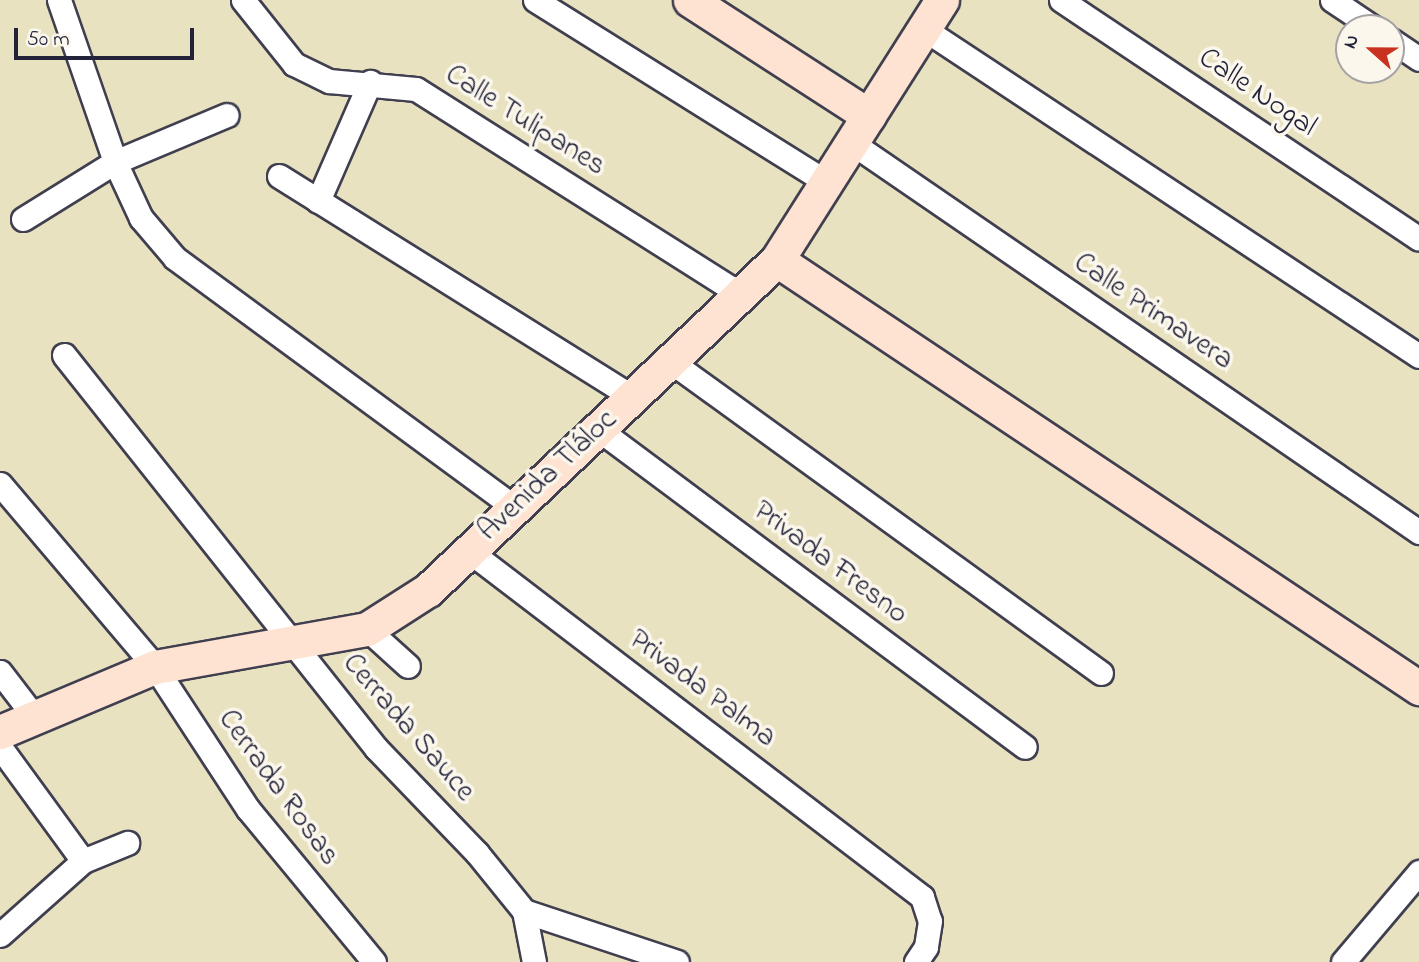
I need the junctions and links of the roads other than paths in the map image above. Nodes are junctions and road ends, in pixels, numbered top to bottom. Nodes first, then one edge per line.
1 (59, 0) edge
2 (243, 0) edge
3 (535, 0) edge
4 (690, 0) edge
5 (942, 0) edge
6 (1060, 0) edge
7 (1332, 0) edge
8 (1353, 14) edge
9 (924, 29) junction
10 (370, 82) junction
11 (227, 115) dead end
12 (860, 130) junction
13 (115, 162) junction
14 (279, 176) dead end
15 (828, 183) junction
16 (318, 201) junction
17 (23, 219) dead end
18 (1419, 239) edge
19 (777, 260) junction
20 (740, 295) junction
21 (64, 355) dead end
22 (1419, 356) edge
23 (670, 360) junction
24 (632, 397) junction
25 (598, 429) junction
26 (0, 484) edge
27 (515, 508) junction
28 (1419, 532) edge
29 (469, 551) junction
30 (367, 629) junction
31 (295, 643) junction
32 (408, 666) dead end
33 (155, 667) junction
34 (0, 672) edge
35 (1101, 673) dead end
36 (1419, 688) edge
37 (36, 719) junction
38 (0, 732) edge
39 (0, 747) edge
40 (1025, 747) dead end
41 (127, 843) dead end
42 (83, 861) junction
43 (1419, 872) edge
44 (524, 911) junction
45 (0, 935) edge
46 (374, 962) edge
47 (534, 962) edge
48 (677, 962) edge
49 (916, 962) edge
50 (1343, 962) edge

1 - 13 street
2 - 10 street, Calle Tulipanes
3 - 15 street
4 - 12 main road
5 - 9 main road, Avenida Tláloc
6 - 18 street, Calle Nogal
7 - 8 street
9 - 12 main road, Avenida Tláloc
9 - 22 street
10 - 16 street
10 - 20 street, Calle Tulipanes
11 - 13 street
12 - 15 main road, Avenida Tláloc
12 - 28 street, Calle Primavera
13 - 17 street
13 - 27 street
14 - 16 street
15 - 19 main road, Avenida Tláloc
16 - 24 street
19 - 20 main road, Avenida Tláloc
19 - 36 main road
20 - 23 main road, Avenida Tláloc
21 - 31 street, Cerrada Sauce
23 - 24 main road, Avenida Tláloc
23 - 35 street
24 - 25 main road, Avenida Tláloc
25 - 27 main road, Avenida Tláloc
25 - 40 street, Privada Fresno
26 - 33 street, Cerrada Rosas
27 - 29 main road, Avenida Tláloc
29 - 30 main road, Avenida Tláloc
29 - 49 street, Privada Palma
30 - 31 main road, Avenida Tláloc
30 - 32 street
31 - 33 main road, Avenida Tláloc
31 - 44 street, Cerrada Sauce
33 - 37 main road, Avenida Tláloc
33 - 46 street, Cerrada Rosas
34 - 37 street
37 - 38 main road, Avenida Tláloc
39 - 42 street
41 - 42 street
42 - 45 street
43 - 50 street
44 - 47 street
44 - 48 street

